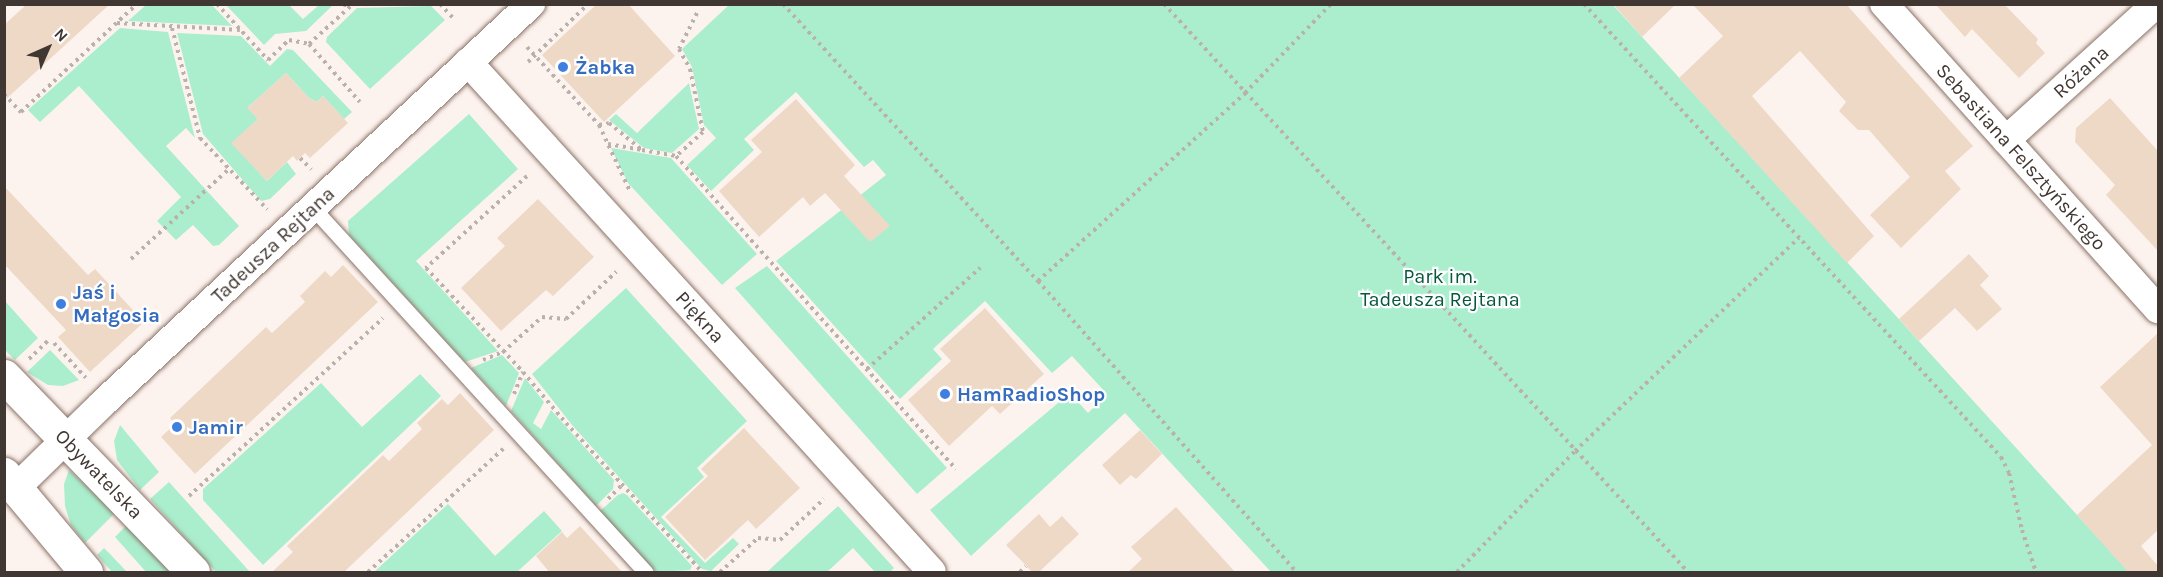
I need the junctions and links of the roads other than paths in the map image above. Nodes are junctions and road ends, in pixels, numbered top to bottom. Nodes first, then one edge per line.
1 (531, 4) edge
2 (1884, 4) edge
3 (2156, 4) edge
4 (468, 62) junction
5 (2006, 140) junction
6 (313, 208) junction
7 (2158, 309) edge
8 (15, 369) edge
9 (66, 439) junction
10 (10, 481) edge
11 (86, 573) edge
12 (193, 573) edge
13 (645, 573) edge
14 (932, 573) edge

1 - 4 street, Tadeusza Rejtana
2 - 5 street, Sebastiana Felsztyńskiego
3 - 5 street, Różana
4 - 6 street, Tadeusza Rejtana
4 - 14 street, Piękna
5 - 7 street, Sebastiana Felsztyńskiego
6 - 9 street, Tadeusza Rejtana
6 - 13 lane
8 - 9 main road, Obywatelska
9 - 10 street, Tadeusza Rejtana
9 - 12 main road, Obywatelska
10 - 11 main road

